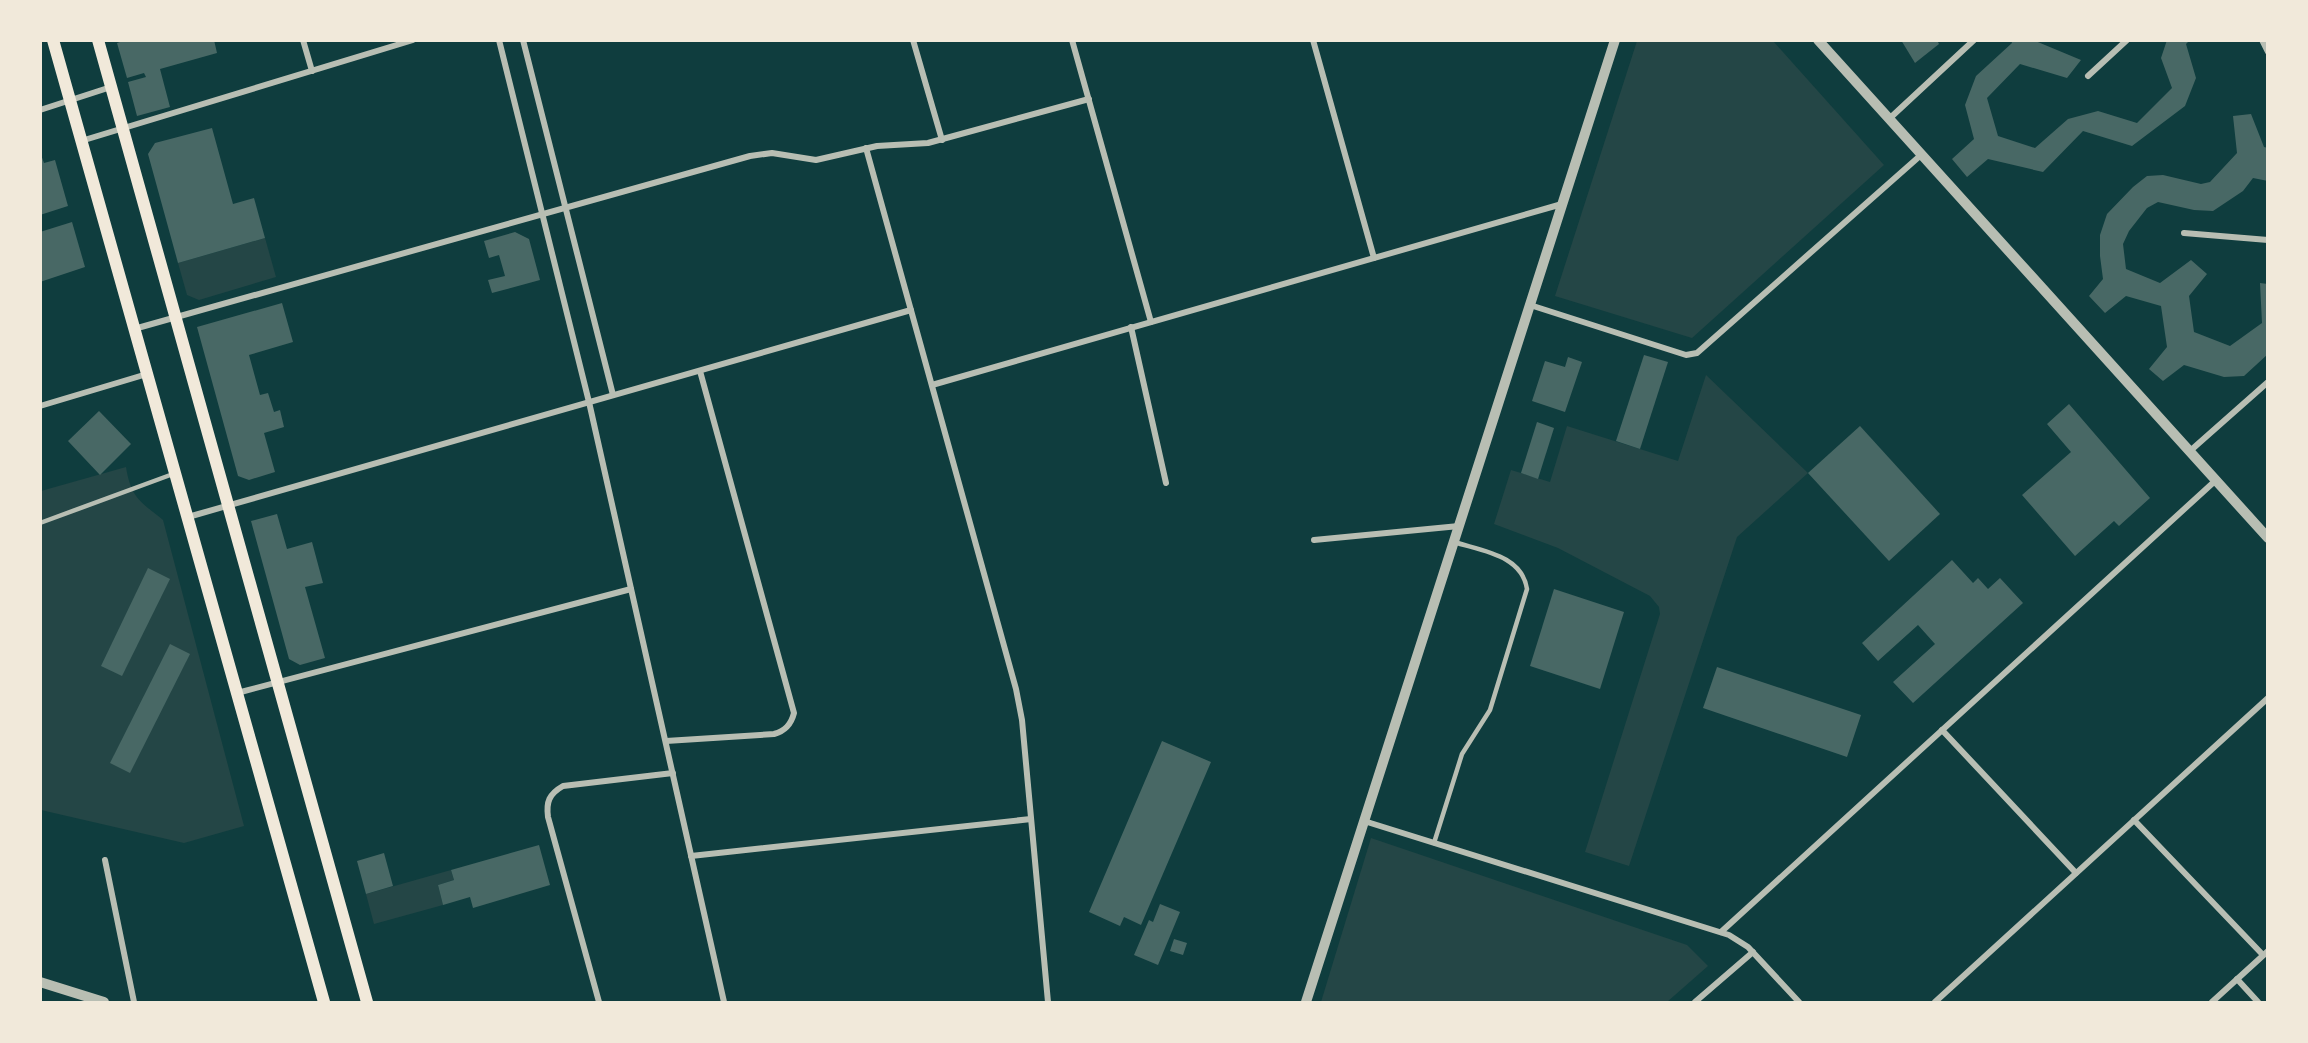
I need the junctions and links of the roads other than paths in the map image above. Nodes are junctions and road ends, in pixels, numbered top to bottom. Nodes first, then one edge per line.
1 (53, 40) edge
2 (98, 40) edge
3 (303, 40) edge
4 (413, 40) edge
5 (499, 40) edge
6 (523, 40) edge
7 (913, 40) edge
8 (1072, 40) edge
9 (1313, 40) edge
10 (1614, 40) edge
11 (1818, 40) edge
12 (1974, 40) edge
13 (2127, 40) edge
14 (2262, 40) edge
15 (2268, 52) edge
16 (312, 71) junction
17 (2088, 76) dead end
18 (111, 87) junction
19 (1089, 99) junction
20 (70, 100) junction
21 (40, 110) edge
22 (1888, 120) junction
23 (123, 128) junction
24 (942, 140) junction
25 (81, 141) junction
26 (866, 148) junction
27 (1921, 156) junction
28 (1562, 204) junction
29 (566, 207) junction
30 (542, 214) junction
31 (2184, 233) dead end
32 (2268, 240) edge
33 (1374, 258) junction
34 (1530, 305) junction
35 (911, 310) junction
36 (175, 317) junction
37 (1151, 322) junction
38 (1131, 327) junction
39 (134, 329) junction
40 (699, 370) junction
41 (147, 374) junction
42 (2268, 382) edge
43 (932, 384) junction
44 (613, 395) junction
45 (590, 402) junction
46 (40, 406) edge
47 (2189, 452) junction
48 (176, 473) junction
49 (2215, 481) junction
50 (1166, 483) dead end
51 (228, 506) junction
52 (188, 517) junction
53 (40, 523) edge
54 (1459, 525) junction
55 (2268, 538) edge
56 (1314, 540) dead end
57 (1454, 542) junction
58 (631, 589) junction
59 (277, 682) junction
60 (237, 693) junction
61 (2268, 698) edge
62 (1942, 730) junction
63 (666, 741) junction
64 (673, 773) junction
65 (1031, 819) junction
66 (2134, 820) junction
67 (1364, 821) junction
68 (1434, 843) junction
69 (691, 856) junction
70 (105, 860) dead end
71 (2076, 873) junction
72 (1721, 932) junction
73 (1752, 952) junction
74 (2265, 953) edge
75 (2237, 979) junction
76 (40, 982) edge
77 (104, 1002) edge
78 (134, 1002) edge
79 (324, 1002) edge
80 (367, 1002) edge
81 (599, 1002) edge
82 (724, 1002) edge
83 (1048, 1002) edge
84 (1306, 1002) edge
85 (1695, 1002) edge
86 (1799, 1002) edge
87 (1935, 1002) edge
88 (2212, 1002) edge
89 (2258, 1002) edge

1 - 20 main road
2 - 18 main road
3 - 16 street
4 - 16 street
5 - 30 street
6 - 29 street
7 - 24 street
8 - 19 street
9 - 33 street
10 - 28 street
11 - 22 street
12 - 22 street
13 - 17 street
14 - 15 street
16 - 23 street
18 - 20 street
18 - 23 main road
19 - 24 street
19 - 37 street
20 - 21 street
20 - 25 main road
22 - 27 street
23 - 25 street
23 - 36 main road
24 - 26 street
25 - 39 main road
26 - 29 street
26 - 35 street
27 - 34 street
27 - 47 street
28 - 33 street
28 - 34 street
29 - 30 street
29 - 44 street
30 - 36 street
30 - 45 street
31 - 32 street
33 - 37 street
34 - 54 street
35 - 40 street
35 - 43 street
36 - 39 street
36 - 51 main road
37 - 38 street
38 - 43 street
38 - 50 street
39 - 41 main road
40 - 44 street
40 - 63 street
41 - 46 street
41 - 48 main road
42 - 47 street
43 - 65 street
44 - 45 street
45 - 51 street
45 - 58 street
47 - 49 street
48 - 52 main road
48 - 53 lane
49 - 55 street
49 - 62 street
51 - 52 street
51 - 59 main road
52 - 60 main road
54 - 56 street
54 - 57 street
57 - 67 street
57 - 68 lane
58 - 59 street
58 - 63 street
59 - 60 street
59 - 80 main road
60 - 79 main road
61 - 66 street
62 - 71 street
62 - 72 street
63 - 64 street
64 - 69 street
64 - 81 street
65 - 69 street
65 - 83 street
66 - 71 street
66 - 74 street
67 - 68 street
67 - 84 street
68 - 72 street
69 - 82 street
70 - 78 street
71 - 87 street
72 - 73 street
73 - 85 street
73 - 86 street
74 - 75 street
75 - 88 street
75 - 89 street
76 - 77 street

